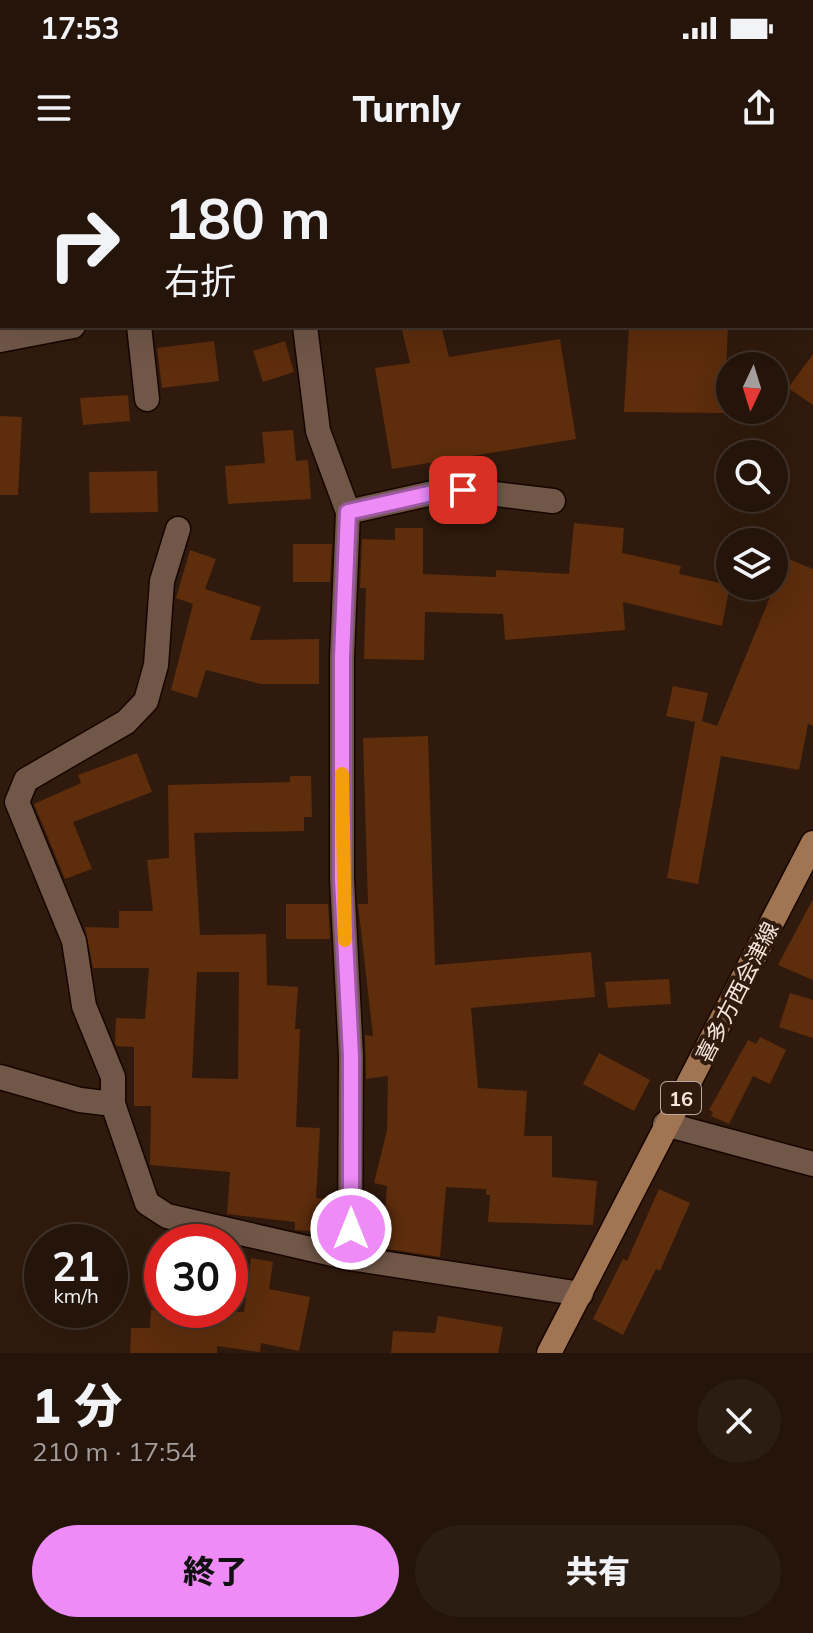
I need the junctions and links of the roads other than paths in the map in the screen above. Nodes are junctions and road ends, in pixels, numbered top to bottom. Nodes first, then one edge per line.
1 (63, 328) edge
2 (139, 328) edge
3 (305, 328) edge
4 (0, 340) edge
5 (147, 399) dead end
6 (553, 501) dead end
7 (348, 512) junction
8 (178, 529) dead end
9 (813, 843) edge
10 (0, 1077) edge
11 (113, 1104) junction
12 (665, 1124) junction
13 (813, 1164) edge
14 (350, 1258) junction
15 (581, 1294) junction
16 (549, 1353) edge

1 - 4 street
2 - 5 street
3 - 7 street
6 - 7 street
7 - 14 street
8 - 11 street
9 - 12 main road, 喜多方西会津線 / 16
10 - 11 street
11 - 14 street
12 - 13 street
12 - 15 main road, 喜多方西会津線 / 16
14 - 15 street
15 - 16 main road, 喜多方西会津線 / 16

